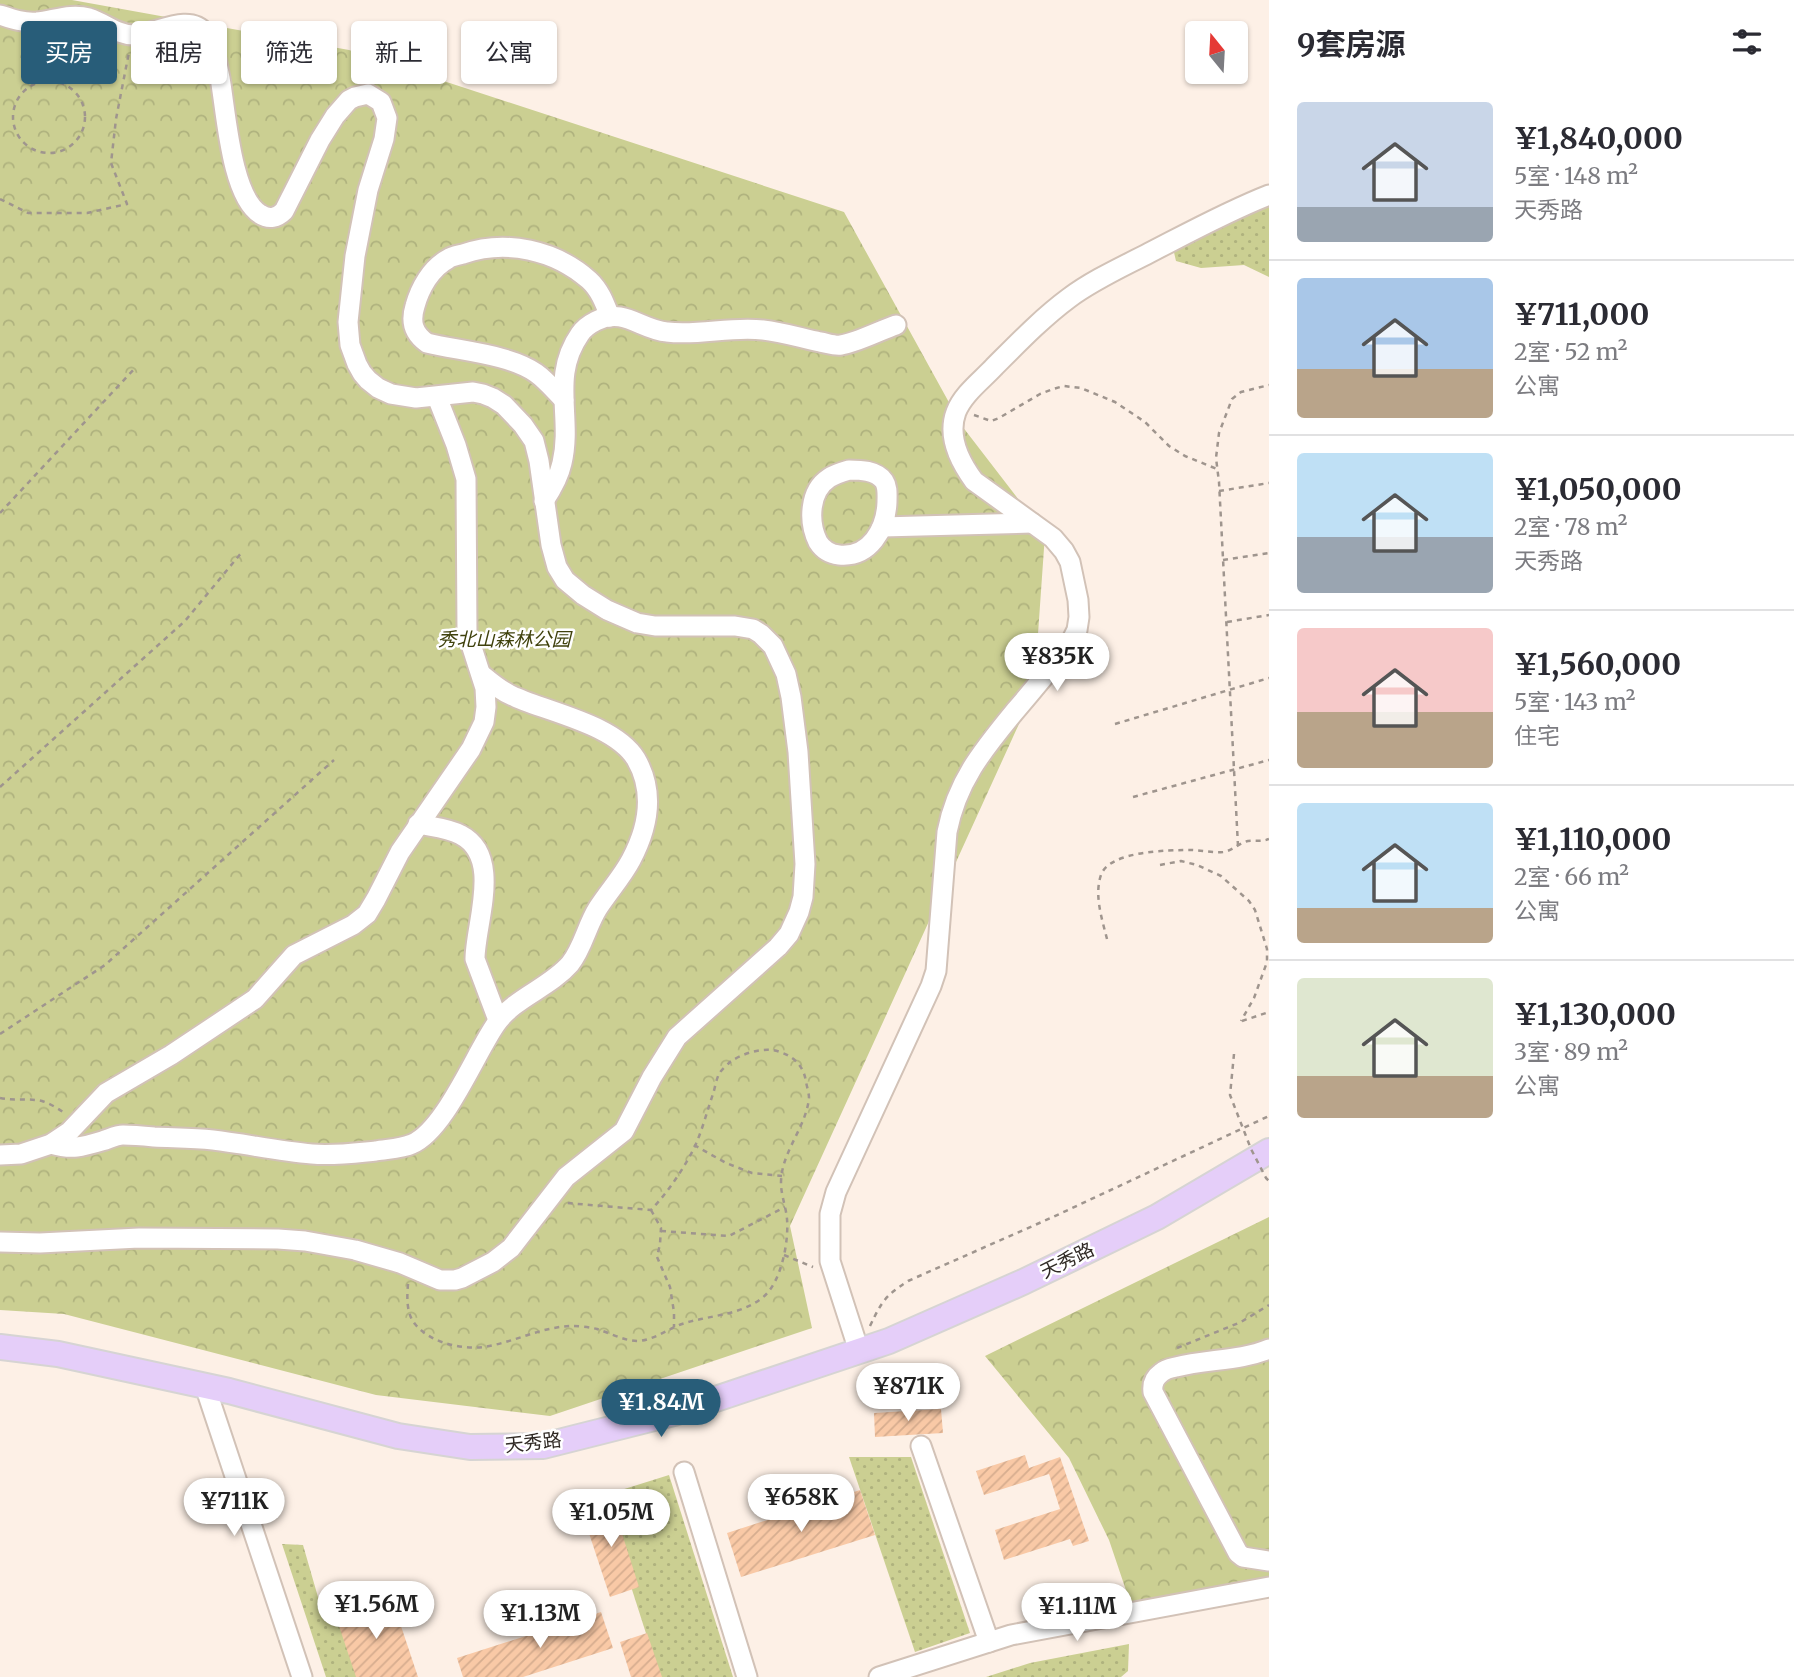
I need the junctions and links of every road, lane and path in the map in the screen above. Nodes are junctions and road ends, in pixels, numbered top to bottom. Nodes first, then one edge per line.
1 (0, 15) edge
2 (89, 18) junction
3 (88, 21) edge
4 (131, 35) edge
5 (131, 40) edge
6 (65, 84) joint
7 (221, 84) edge
8 (1269, 195) edge
9 (0, 199) edge
10 (610, 317) junction
11 (896, 325) dead end
12 (136, 367) dead end
13 (1269, 385) edge
14 (437, 397) junction
15 (564, 400) junction
16 (958, 408) junction
17 (1217, 469) junction
18 (1269, 483) edge
19 (1220, 491) junction
20 (544, 501) junction
21 (0, 513) edge
22 (1032, 523) junction
23 (882, 527) junction
24 (242, 552) dead end
25 (1269, 552) edge
26 (1223, 560) junction
27 (1269, 615) edge
28 (1227, 622) junction
29 (481, 674) junction
30 (1269, 678) edge
31 (1230, 690) junction
32 (1115, 724) dead end
33 (334, 760) dead end
34 (1269, 760) edge
35 (1234, 769) junction
36 (0, 787) edge
37 (1133, 797) dead end
38 (418, 824) junction
39 (1269, 839) edge
40 (1238, 846) junction
41 (1160, 865) dead end
42 (1107, 939) dead end
43 (1269, 1012) edge
44 (498, 1020) junction
45 (0, 1034) edge
46 (1234, 1054) dead end
47 (0, 1098) edge
48 (1269, 1116) edge
49 (78, 1122) junction
50 (51, 1144) junction
51 (694, 1145) junction
52 (1269, 1151) edge
53 (0, 1155) edge
54 (782, 1176) junction
55 (1269, 1181) edge
56 (546, 1202) junction
57 (785, 1207) junction
58 (651, 1210) junction
59 (661, 1231) junction
60 (0, 1242) edge
61 (784, 1255) junction
62 (409, 1267) junction
63 (834, 1274) junction
64 (1269, 1305) edge
65 (674, 1328) junction
66 (0, 1347) edge
67 (1269, 1349) edge
68 (859, 1351) junction
69 (1158, 1376) junction
70 (205, 1386) junction
71 (921, 1446) dead end
72 (684, 1472) dead end
73 (1269, 1561) edge
74 (1269, 1587) edge
75 (989, 1642) junction
76 (302, 1677) edge
77 (747, 1677) edge
78 (878, 1677) edge

1 - 2 street
2 - 3 path
2 - 4 street
5 - 9 path
6 - 6 path
7 - 14 street
8 - 16 street
10 - 11 street
10 - 15 street
10 - 15 street
12 - 21 path
13 - 17 path
14 - 20 street
14 - 29 street
15 - 20 street
16 - 17 path
16 - 22 street
17 - 19 path
18 - 19 path
19 - 26 path
20 - 56 street
22 - 23 street
22 - 63 street
23 - 23 street
24 - 36 path
25 - 26 path
26 - 28 path
27 - 28 path
28 - 31 path
29 - 38 street
29 - 44 street
30 - 31 path
31 - 32 path
31 - 35 path
33 - 45 path
34 - 35 path
35 - 37 path
35 - 40 path
38 - 44 street
38 - 49 street
39 - 40 path
40 - 42 path
41 - 43 path
44 - 50 street
46 - 55 path, bridge
47 - 49 path
48 - 68 path
49 - 50 street
50 - 53 street
51 - 54 path
51 - 54 path
51 - 58 path
52 - 68 main road, 天秀路
54 - 57 path
56 - 58 path
56 - 62 street
57 - 59 path
57 - 61 path
58 - 59 path
59 - 65 path
60 - 62 street
61 - 63 path
61 - 65 path
62 - 65 path
63 - 68 street
64 - 69 path
66 - 70 main road, 天秀路
67 - 69 street
68 - 70 main road, 天秀路
69 - 73 street
70 - 76 street
71 - 75 street
72 - 77 street
74 - 75 street
75 - 78 street

